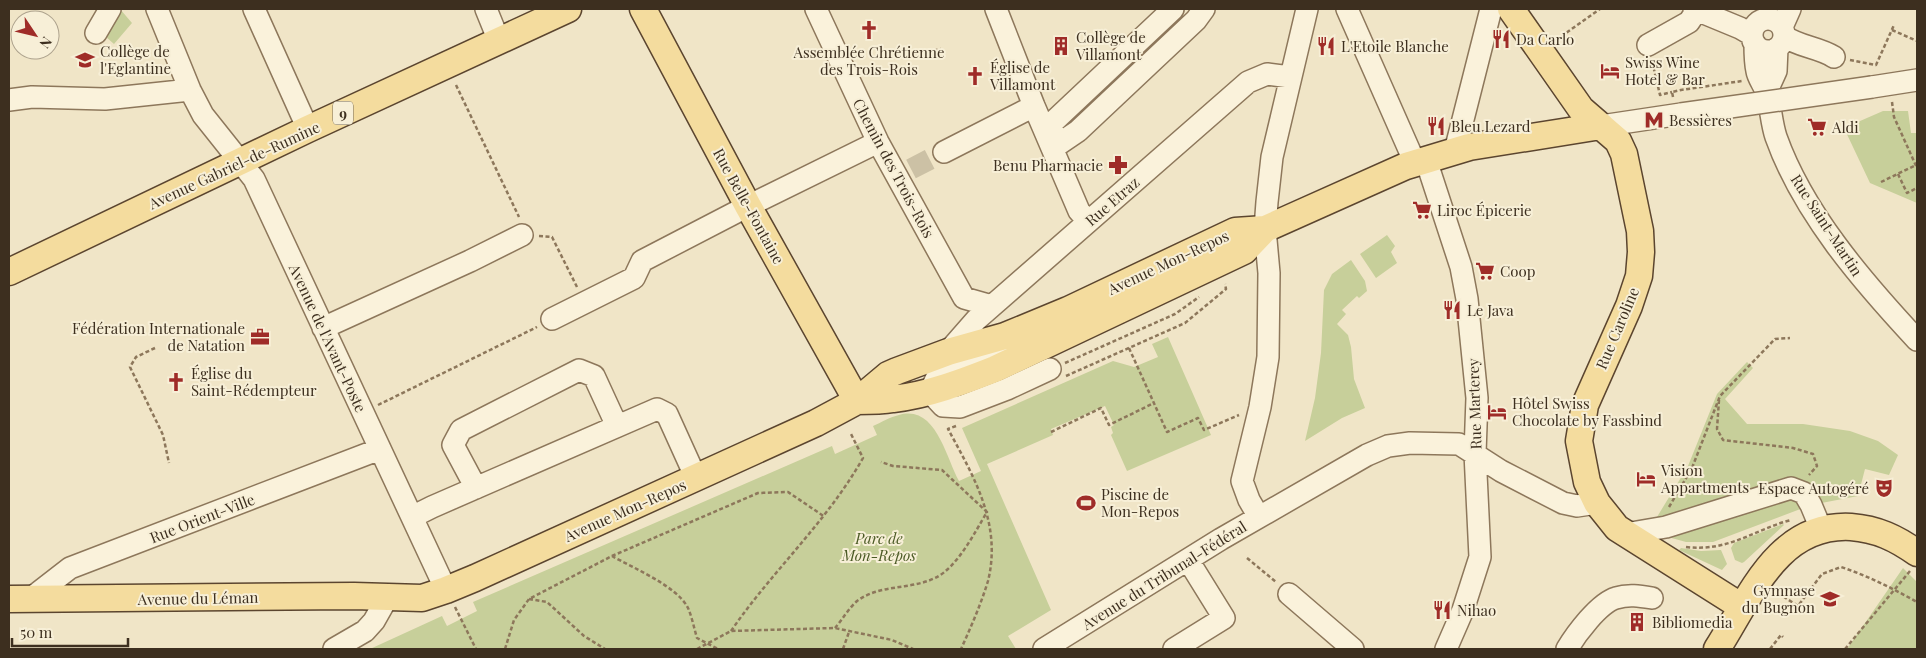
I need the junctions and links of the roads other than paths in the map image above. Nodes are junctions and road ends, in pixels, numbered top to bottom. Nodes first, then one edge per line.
1 (110, 9) edge
2 (157, 9) edge
3 (254, 9) edge
4 (486, 9) edge
5 (568, 9) edge
6 (643, 9) edge
7 (816, 9) edge
8 (996, 9) edge
9 (1173, 9) edge
10 (1204, 9) edge
11 (1307, 9) edge
12 (1347, 9) edge
13 (1491, 9) edge
14 (1511, 9) edge
15 (1696, 9) edge
16 (1772, 28) edge
17 (96, 33) dead end
18 (499, 41) junction
19 (1648, 45) road end
20 (1843, 59) road end
21 (1290, 77) junction
22 (1917, 80) edge
23 (190, 90) junction
24 (9, 100) edge
25 (1034, 106) junction
26 (1601, 126) junction
27 (308, 129) junction
28 (878, 142) junction
29 (1053, 148) junction
30 (1455, 151) junction
31 (944, 152) tunnel mouth
32 (1421, 161) junction
33 (240, 162) junction
34 (748, 206) junction
35 (1088, 221) junction
36 (1266, 229) junction
37 (522, 235) road end
38 (9, 272) edge
39 (992, 306) junction
40 (1068, 310) junction
41 (552, 319) road end
42 (323, 328) junction
43 (1917, 340) edge
44 (948, 352) junction
45 (930, 392) junction
46 (857, 401) junction
47 (617, 426) junction
48 (380, 449) junction
49 (1475, 452) junction
50 (696, 478) junction
51 (476, 488) junction
52 (1597, 503) junction
53 (412, 517) junction
54 (1259, 517) junction
55 (1821, 530) junction
56 (1625, 534) junction
57 (1188, 560) junction
58 (1914, 561) edge
59 (1289, 594) road end
60 (387, 598) junction
61 (450, 598) junction
62 (1652, 598) dead end
63 (19, 599) edge
64 (1742, 607) junction
65 (334, 649) edge
66 (1044, 649) edge
67 (1174, 649) edge
68 (1353, 649) edge
69 (1446, 649) edge
70 (1567, 649) edge
71 (1717, 649) edge

1 - 17 street
2 - 23 street, Avenue de l'Avant-Poste
3 - 27 street
4 - 18 street
5 - 18 main road, Avenue Gabriel-de-Rumine / 9
6 - 34 main road, Rue Belle-Fontaine
7 - 28 street, Chemin des Trois-Rois
8 - 25 street
9 - 29 street
10 - 29 street
11 - 21 street, Avenue du Tribunal-Fédéral
12 - 32 street, Rue Marterey
13 - 30 street
14 - 26 main road, Rue Caroline
15 - 16 street
15 - 19 street
16 - 20 street
16 - 43 street, Rue Saint-Martin
18 - 27 main road, Avenue Gabriel-de-Rumine / 9
21 - 35 street, Rue Etraz
21 - 36 street, Avenue du Tribunal-Fédéral
22 - 26 street, bridge
23 - 24 street
23 - 33 street, Avenue de l'Avant-Poste
25 - 29 street
25 - 31 street
26 - 30 main road
26 - 52 main road, Rue Caroline
27 - 33 main road, Avenue Gabriel-de-Rumine / 9
28 - 34 street
28 - 39 street, Chemin des Trois-Rois
29 - 35 street
30 - 32 main road
32 - 36 main road
32 - 49 street, Rue Marterey
33 - 38 main road, Avenue Gabriel-de-Rumine / 9
33 - 42 street, Avenue de l'Avant-Poste
34 - 41 street
34 - 46 main road, Rue Belle-Fontaine
35 - 39 street, Rue Etraz
36 - 40 main road, Avenue Mon-Repos
36 - 45 main road, Avenue Mon-Repos
36 - 54 street, Avenue du Tribunal-Fédéral
37 - 42 street
39 - 44 street, Rue Etraz
40 - 44 main road, Avenue Mon-Repos
40 - 45 street
42 - 48 street, Avenue de l'Avant-Poste
44 - 46 main road, Avenue Mon-Repos
45 - 46 main road, Avenue Mon-Repos
46 - 50 main road, Avenue Mon-Repos
47 - 50 street
47 - 51 street
47 - 51 street
48 - 53 street, Avenue de l'Avant-Poste
48 - 63 street, Rue Orient-Ville
49 - 52 street
49 - 54 street
49 - 69 street, Rue Marterey
50 - 61 main road, Avenue Mon-Repos
51 - 53 street
52 - 56 main road, Rue Caroline
53 - 61 street, Avenue de l'Avant-Poste
54 - 57 street, Avenue du Tribunal-Fédéral
55 - 56 street
55 - 58 main road
55 - 64 main road
56 - 64 main road, Rue Caroline
57 - 66 street, Avenue du Tribunal-Fédéral
57 - 67 street
59 - 68 street
60 - 61 main road, Avenue Mon-Repos
60 - 63 main road, Avenue du Léman
60 - 65 street
62 - 70 street
64 - 71 main road

